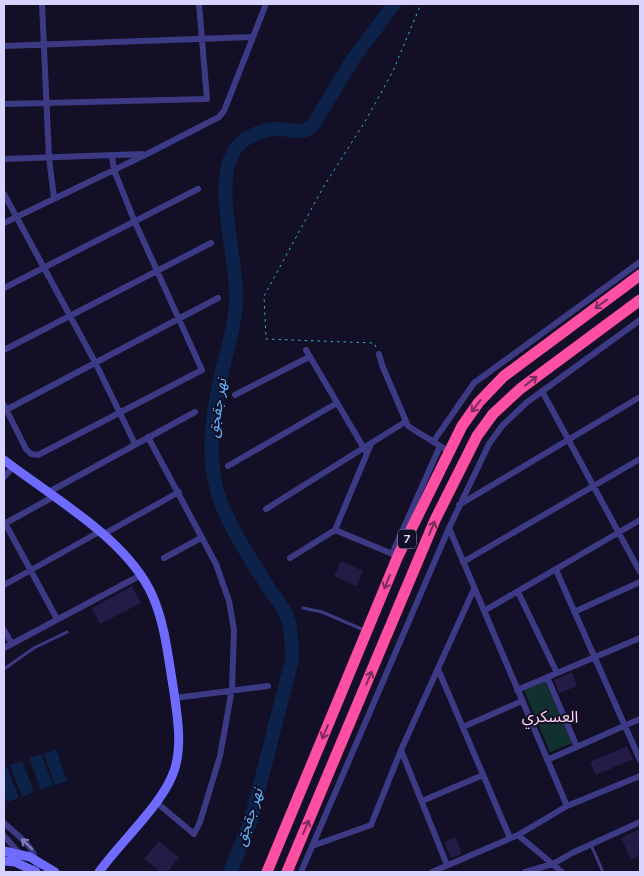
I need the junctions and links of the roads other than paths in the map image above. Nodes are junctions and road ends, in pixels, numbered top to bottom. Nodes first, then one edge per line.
1 (42, 4) edge
2 (199, 4) edge
3 (266, 4) edge
4 (252, 37) junction
5 (202, 38) junction
6 (43, 44) junction
7 (4, 46) edge
8 (46, 103) junction
9 (4, 104) edge
10 (147, 154) junction
11 (112, 156) junction
12 (49, 158) junction
13 (4, 159) edge
14 (114, 170) junction
15 (198, 189) dead end
16 (4, 194) edge
17 (54, 198) junction
18 (17, 216) junction
19 (134, 220) junction
20 (4, 223) edge
21 (211, 243) dead end
22 (640, 262) edge
23 (44, 267) junction
24 (156, 270) junction
25 (640, 275) edge
26 (4, 288) edge
27 (218, 298) dead end
28 (640, 300) edge
29 (70, 315) junction
30 (178, 319) junction
31 (640, 320) edge
32 (4, 350) edge
33 (306, 350) dead end
34 (380, 354) road end
35 (310, 357) junction
36 (95, 362) junction
37 (542, 391) junction
38 (235, 395) dead end
39 (640, 397) edge
40 (337, 403) junction
41 (5, 409) edge
42 (119, 412) junction
43 (194, 412) dead end
44 (405, 422) junction
45 (148, 437) junction
46 (569, 440) junction
47 (433, 442) junction
48 (135, 444) junction
49 (444, 448) junction
50 (366, 450) junction
51 (640, 459) edge
52 (4, 460) edge
53 (228, 466) dead end
54 (13, 467) junction
55 (4, 476) edge
56 (594, 486) junction
57 (179, 492) junction
58 (50, 495) junction
59 (459, 505) junction
60 (266, 510) dead end
61 (640, 520) edge
62 (5, 524) edge
63 (448, 528) junction
64 (335, 530) junction
65 (618, 532) junction
66 (102, 533) junction
67 (201, 538) junction
68 (395, 555) junction
69 (164, 558) dead end
70 (290, 558) dead end
71 (463, 562) junction
72 (30, 570) junction
73 (556, 570) junction
74 (640, 572) edge
75 (141, 575) junction
76 (640, 582) edge
77 (4, 585) edge
78 (474, 588) junction
79 (518, 592) junction
80 (303, 608) dead end
81 (484, 612) junction
82 (574, 612) junction
83 (57, 619) junction
84 (4, 630) edge
85 (66, 632) dead end
86 (367, 632) junction
87 (640, 638) edge
88 (12, 644) junction
89 (4, 648) edge
90 (594, 657) junction
91 (4, 669) edge
92 (438, 669) junction
93 (557, 673) junction
94 (547, 677) junction
95 (268, 686) dead end
96 (232, 689) junction
97 (517, 690) junction
98 (175, 698) junction
99 (522, 701) junction
100 (640, 720) edge
101 (625, 726) junction
102 (463, 727) junction
103 (577, 747) junction
104 (401, 750) junction
105 (547, 760) junction
106 (640, 760) edge
107 (483, 775) junction
108 (640, 776) edge
109 (422, 801) junction
110 (156, 802) junction
111 (567, 806) junction
112 (640, 822) edge
113 (4, 823) edge
114 (518, 835) junction
115 (4, 836) edge
116 (510, 838) junction
117 (590, 844) junction
118 (312, 846) junction
119 (4, 851) edge
120 (21, 855) junction
121 (4, 861) edge
122 (38, 861) junction
123 (553, 864) junction
124 (22, 865) junction
125 (448, 865) junction
126 (36, 872) edge
127 (55, 872) edge
128 (99, 872) edge
129 (267, 872) edge
130 (287, 872) edge
131 (301, 872) edge
132 (432, 872) edge
133 (526, 872) edge
134 (548, 872) edge
135 (562, 872) edge
136 (603, 872) edge

1 - 6 street
2 - 5 street
3 - 4 street
4 - 5 street
4 - 10 street
5 - 6 street
5 - 8 street
6 - 7 street
6 - 8 street
8 - 9 street
8 - 12 street
10 - 11 street
10 - 14 street
11 - 12 street
11 - 14 street
12 - 13 street
12 - 17 street
14 - 17 street
14 - 19 street
15 - 19 street
16 - 18 street
17 - 18 street
18 - 20 street
18 - 23 street
19 - 23 street
19 - 24 street
21 - 24 street
22 - 47 street
23 - 26 street
23 - 29 street
24 - 29 street
24 - 30 street
25 -> 49 highway, 7
27 - 30 street
130 -> 28 highway, 7
29 - 32 street
29 - 36 street
30 - 36 street
30 - 42 street
31 - 37 street
33 - 35 street
34 - 44 street
35 - 38 street
35 - 40 street
36 - 41 street
36 - 42 street
37 - 46 street
37 - 59 street
39 - 46 street
40 - 50 street
40 - 53 street
41 - 42 street
42 - 48 street
43 - 45 street
44 - 47 street
44 - 50 street
45 - 48 street
45 - 57 street
46 - 56 street
46 - 59 street
47 - 49 street
48 - 58 street
49 - 68 highway, 7
50 - 60 street
50 - 64 street
51 - 56 street
52 - 54 street
54 - 55 street
54 - 58 street
56 - 65 street
56 - 71 street
57 - 66 street
57 - 67 street
58 - 62 street
58 - 66 street
59 - 63 street
61 - 65 street
62 - 72 street
63 - 71 street
63 - 118 street
64 - 68 street
64 - 70 street
65 - 73 street
65 - 74 street
66 - 72 street
66 - 75 street
67 - 69 street
67 - 96 street
68 -> 86 highway, 7
71 - 78 street
72 - 77 street
72 - 83 street
73 - 79 street
73 - 82 street
75 - 83 street
75 - 98 street
76 - 82 street
78 - 81 street
78 - 92 street
79 - 81 street
79 - 93 street
80 - 86 lane
81 - 97 street
82 - 90 street
83 - 88 street
84 - 88 street
85 - 91 lane
86 -> 129 highway, 7
87 - 90 street
88 - 89 street
90 - 93 street
90 - 101 street
92 - 102 street
92 - 104 street
93 - 94 street
94 - 97 street
94 - 103 street
95 - 96 street
96 - 98 street
96 - 110 street
97 - 99 street
98 - 110 street
99 - 102 street
99 - 105 street
100 - 101 street
101 - 103 street
101 - 106 street
102 - 107 street
103 - 105 street
104 - 109 street
104 - 118 street
105 - 111 street
107 - 109 street
107 - 116 street
108 - 111 street
109 - 125 street
110 - 128 street
111 - 114 street
112 - 117 street
122 -> 113 street
114 - 116 street
114 - 123 street
115 - 120 street
116 - 125 street
117 - 123 street
117 - 136 lane
118 - 131 street
119 - 120 street
120 - 122 street
120 - 124 street
121 - 124 street
122 - 126 street
122 - 127 street
123 - 133 street
123 - 134 street
123 - 135 street
124 - 126 street
125 - 132 street

